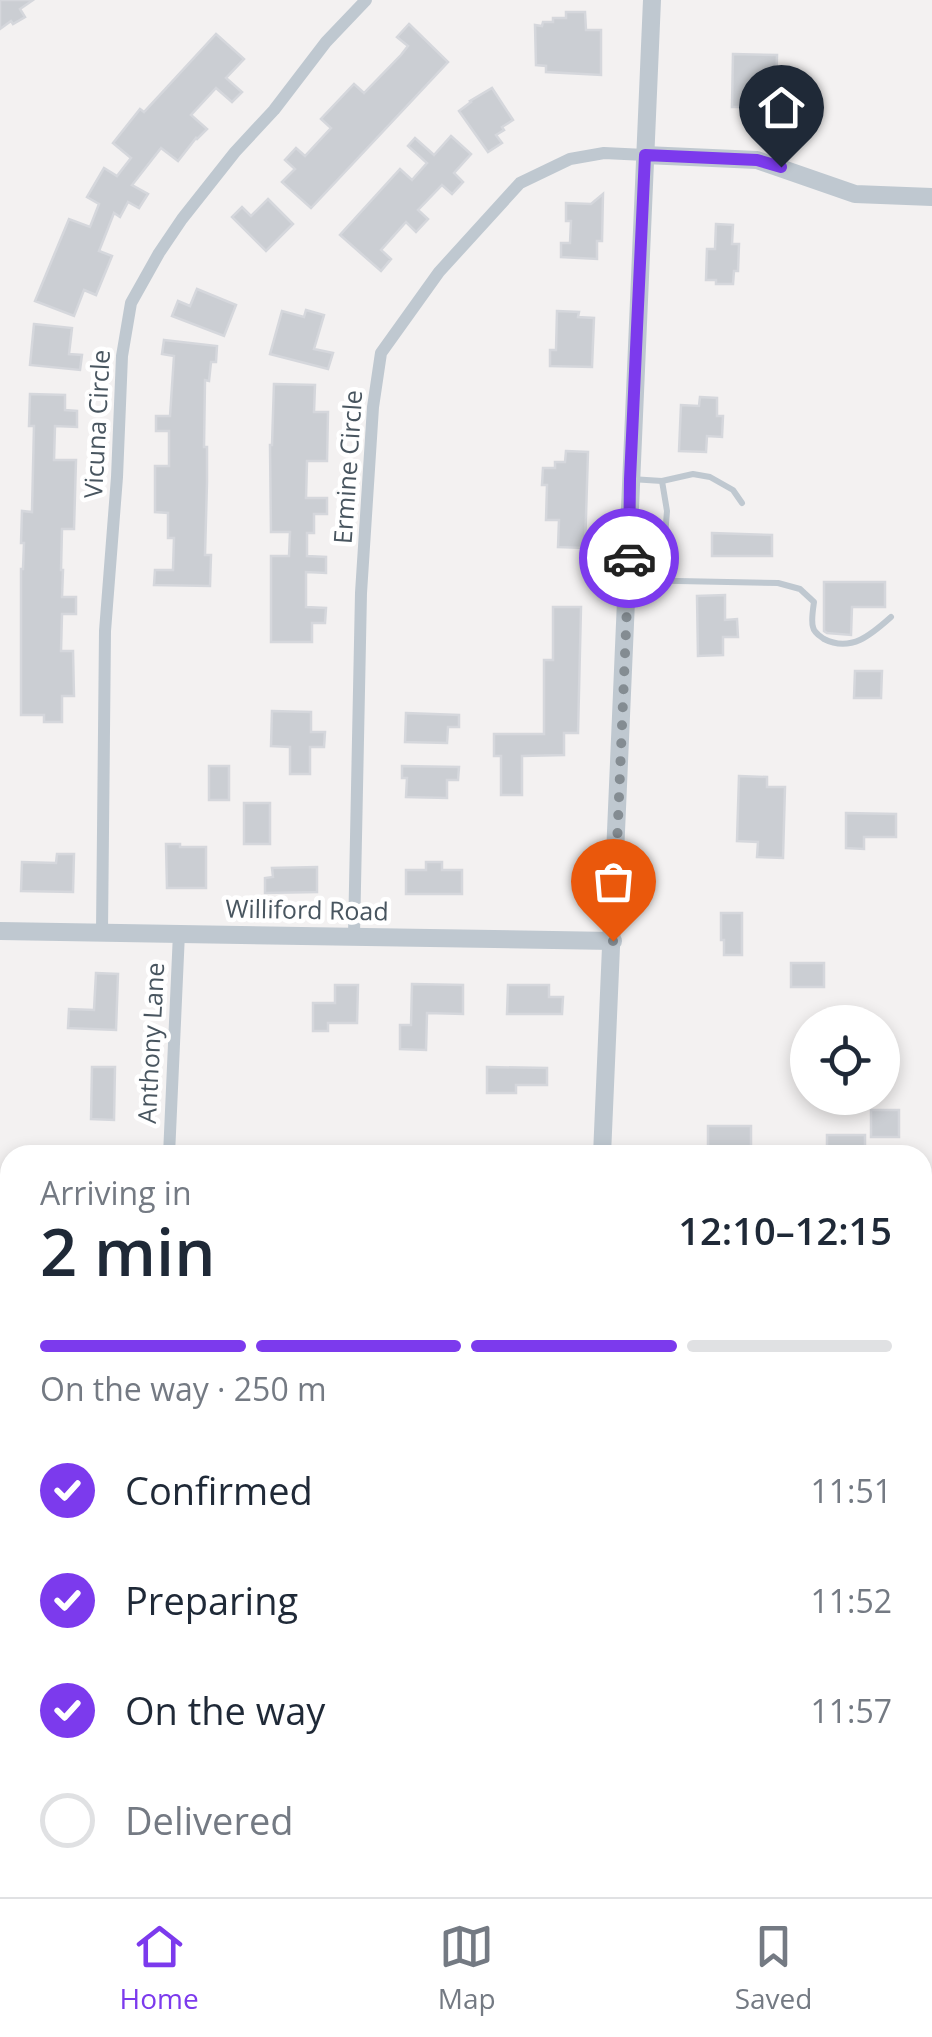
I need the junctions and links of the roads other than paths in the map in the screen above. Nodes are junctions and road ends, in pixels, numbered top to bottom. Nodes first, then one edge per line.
1 (366, 0) edge
2 (652, 0) edge
3 (645, 155) junction
4 (932, 197) edge
5 (630, 479) junction
6 (662, 481) junction
7 (742, 503) dead end
8 (629, 542) junction
9 (628, 580) junction
10 (891, 617) dead end
11 (0, 931) edge
12 (102, 932) junction
13 (178, 933) junction
14 (354, 935) junction
15 (613, 941) junction
16 (168, 1145) edge
17 (603, 1145) edge

1 - 12 street, Vicuna Circle
2 - 3 street
3 - 4 street
3 - 5 street
3 - 14 street, Ermine Circle
5 - 6 lane
5 - 8 street
6 - 7 lane
6 - 8 lane
8 - 9 street
9 - 10 lane
9 - 15 street
11 - 12 street, Williford Road
12 - 13 street, Williford Road
13 - 14 street, Williford Road
13 - 16 street, Anthony Lane
14 - 15 street, Williford Road
15 - 17 street

